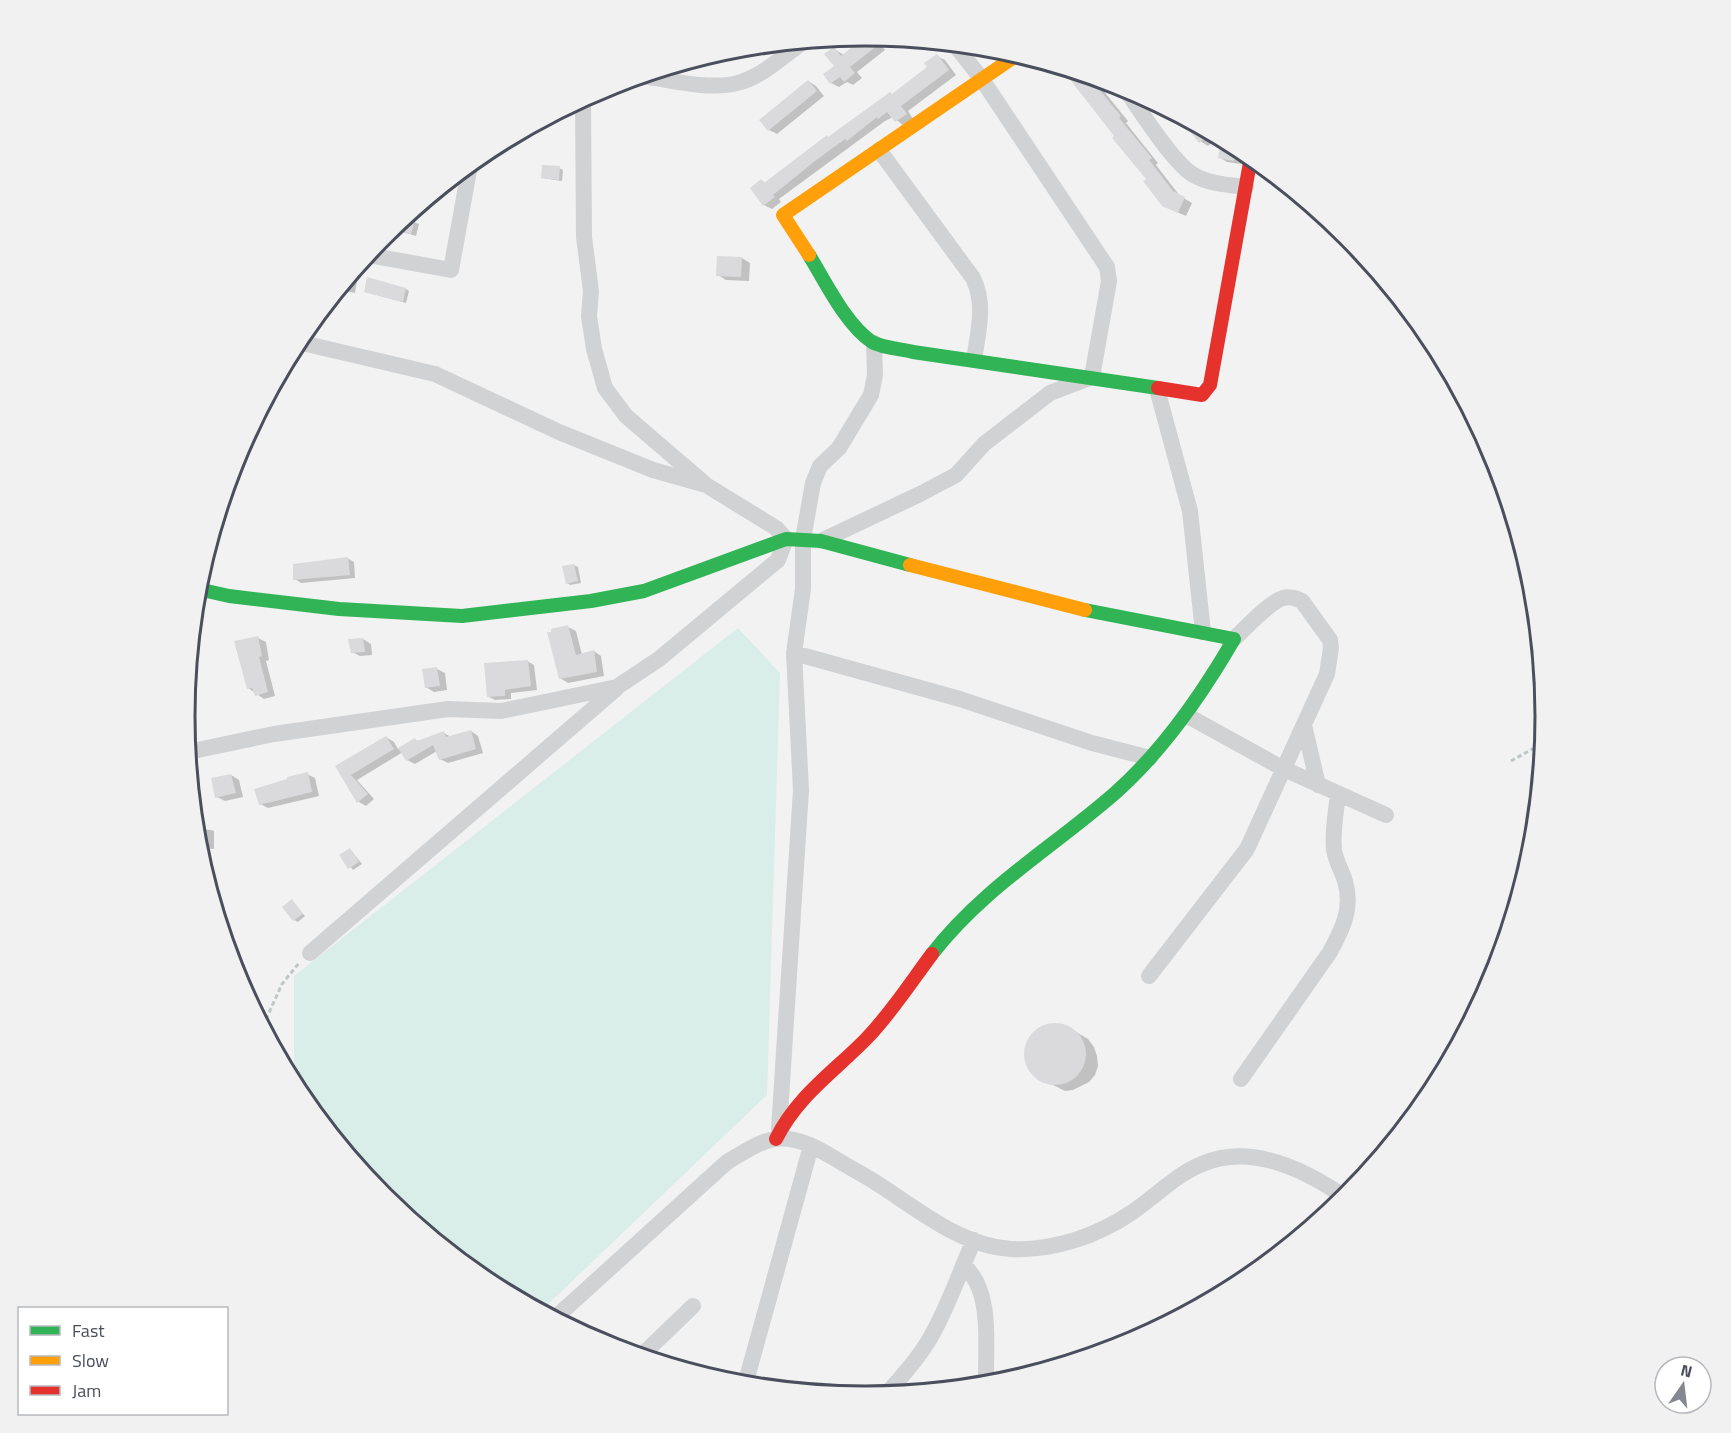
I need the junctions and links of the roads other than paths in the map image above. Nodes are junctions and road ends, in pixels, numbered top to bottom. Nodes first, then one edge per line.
1 (791, 51) edge
2 (962, 53) edge
3 (1007, 62) edge
4 (981, 78) junction
5 (661, 79) edge
6 (1137, 105) edge
7 (583, 110) edge
8 (879, 150) junction
9 (1249, 167) edge
10 (468, 178) edge
11 (1246, 187) junction
12 (379, 257) edge
13 (874, 343) junction
14 (308, 344) edge
15 (974, 360) junction
16 (1092, 377) junction
17 (1157, 389) junction
18 (706, 485) junction
19 (786, 538) junction
20 (803, 539) junction
21 (821, 542) junction
22 (207, 591) edge
23 (1203, 632) junction
24 (1234, 639) junction
25 (794, 653) junction
26 (617, 687) junction
27 (1186, 715) junction
28 (1304, 725) junction
29 (197, 750) edge
30 (1150, 758) junction
31 (1284, 769) junction
32 (1318, 785) junction
33 (1338, 794) junction
34 (1386, 815) dead end
35 (310, 952) road end
36 (1149, 976) dead end
37 (1241, 1079) dead end
38 (777, 1134) junction
39 (811, 1146) junction
40 (1337, 1192) edge
41 (974, 1240) junction
42 (963, 1265) junction
43 (693, 1306) dead end
44 (561, 1313) edge
45 (647, 1350) edge
46 (747, 1376) edge
47 (986, 1376) edge
48 (894, 1385) edge

1 - 5 street
2 - 4 street
3 - 4 street
4 - 8 street
4 - 16 street
6 - 11 street
7 - 18 street
8 - 13 street
8 - 15 street
9 - 11 street
10 - 12 street
11 - 17 street
13 - 15 street
13 - 20 street
14 - 18 street
15 - 16 street
16 - 17 street
16 - 21 street
17 - 23 street
18 - 19 street
19 - 20 street
19 - 22 street
19 - 26 street
20 - 21 street
20 - 25 street
21 - 23 street
23 - 24 street
24 - 27 street
24 - 28 street
25 - 30 street
25 - 38 street
26 - 29 street
26 - 35 street
27 - 30 street
27 - 31 street
28 - 31 street
28 - 32 street
30 - 38 street
31 - 32 street
31 - 36 street
32 - 33 street
33 - 34 street
33 - 37 street
38 - 39 street
38 - 44 street
39 - 41 street
39 - 46 street
40 - 41 street
41 - 42 street
42 - 47 street
42 - 48 street
43 - 45 street

